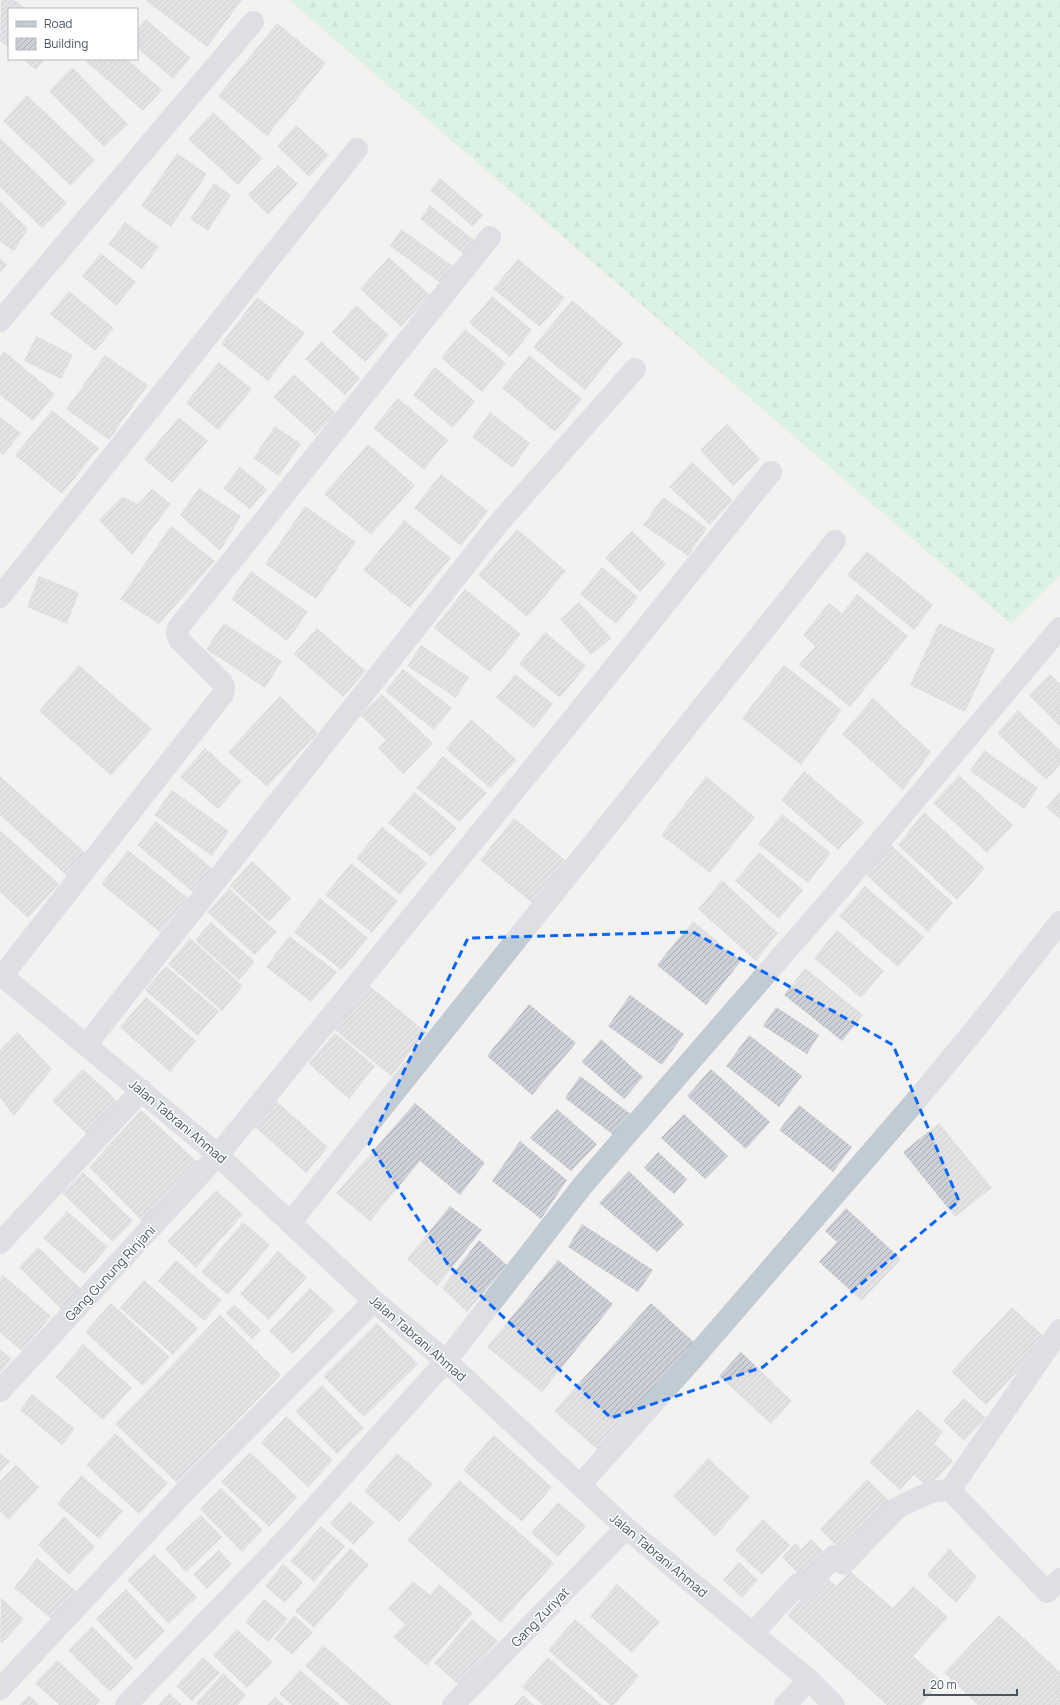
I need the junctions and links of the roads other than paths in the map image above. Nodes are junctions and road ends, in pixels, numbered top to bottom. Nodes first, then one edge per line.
1 (253, 22) dead end
2 (357, 149) dead end
3 (490, 237) dead end
4 (0, 321) edge
5 (635, 369) dead end
6 (770, 472) dead end
7 (835, 541) dead end
8 (0, 597) edge
9 (1060, 628) edge
10 (1060, 922) edge
11 (1, 975) edge
12 (86, 1045) junction
13 (142, 1090) junction
14 (218, 1155) junction
15 (290, 1223) junction
16 (0, 1242) edge
17 (374, 1301) junction
18 (1060, 1330) edge
19 (446, 1361) junction
20 (0, 1390) edge
21 (580, 1485) junction
22 (950, 1490) junction
23 (626, 1528) junction
24 (1060, 1579) edge
25 (753, 1633) junction
26 (808, 1680) junction
27 (0, 1689) edge
28 (126, 1705) edge
29 (454, 1705) edge
30 (785, 1705) edge
31 (834, 1705) edge

1 - 4 street
2 - 8 street
3 - 11 street
5 - 12 street
6 - 14 street, Gang Gunung Rinjani
7 - 15 street
9 - 19 street
10 - 21 street
11 - 12 street, Jalan Tabrani Ahmad
12 - 13 street, Jalan Tabrani Ahmad
13 - 14 street, Jalan Tabrani Ahmad
13 - 16 street
14 - 15 street, Jalan Tabrani Ahmad
14 - 20 street, Gang Gunung Rinjani
15 - 17 street, Jalan Tabrani Ahmad
17 - 19 street, Jalan Tabrani Ahmad
17 - 27 street
18 - 22 street
19 - 21 street, Jalan Tabrani Ahmad
19 - 28 street
21 - 23 street, Jalan Tabrani Ahmad
22 - 24 street
22 - 25 street
23 - 25 street, Jalan Tabrani Ahmad
23 - 29 street, Gang Zuriyat
25 - 26 street, Jalan Tabrani Ahmad
26 - 30 street
26 - 31 street, Jalan Tabrani Ahmad

